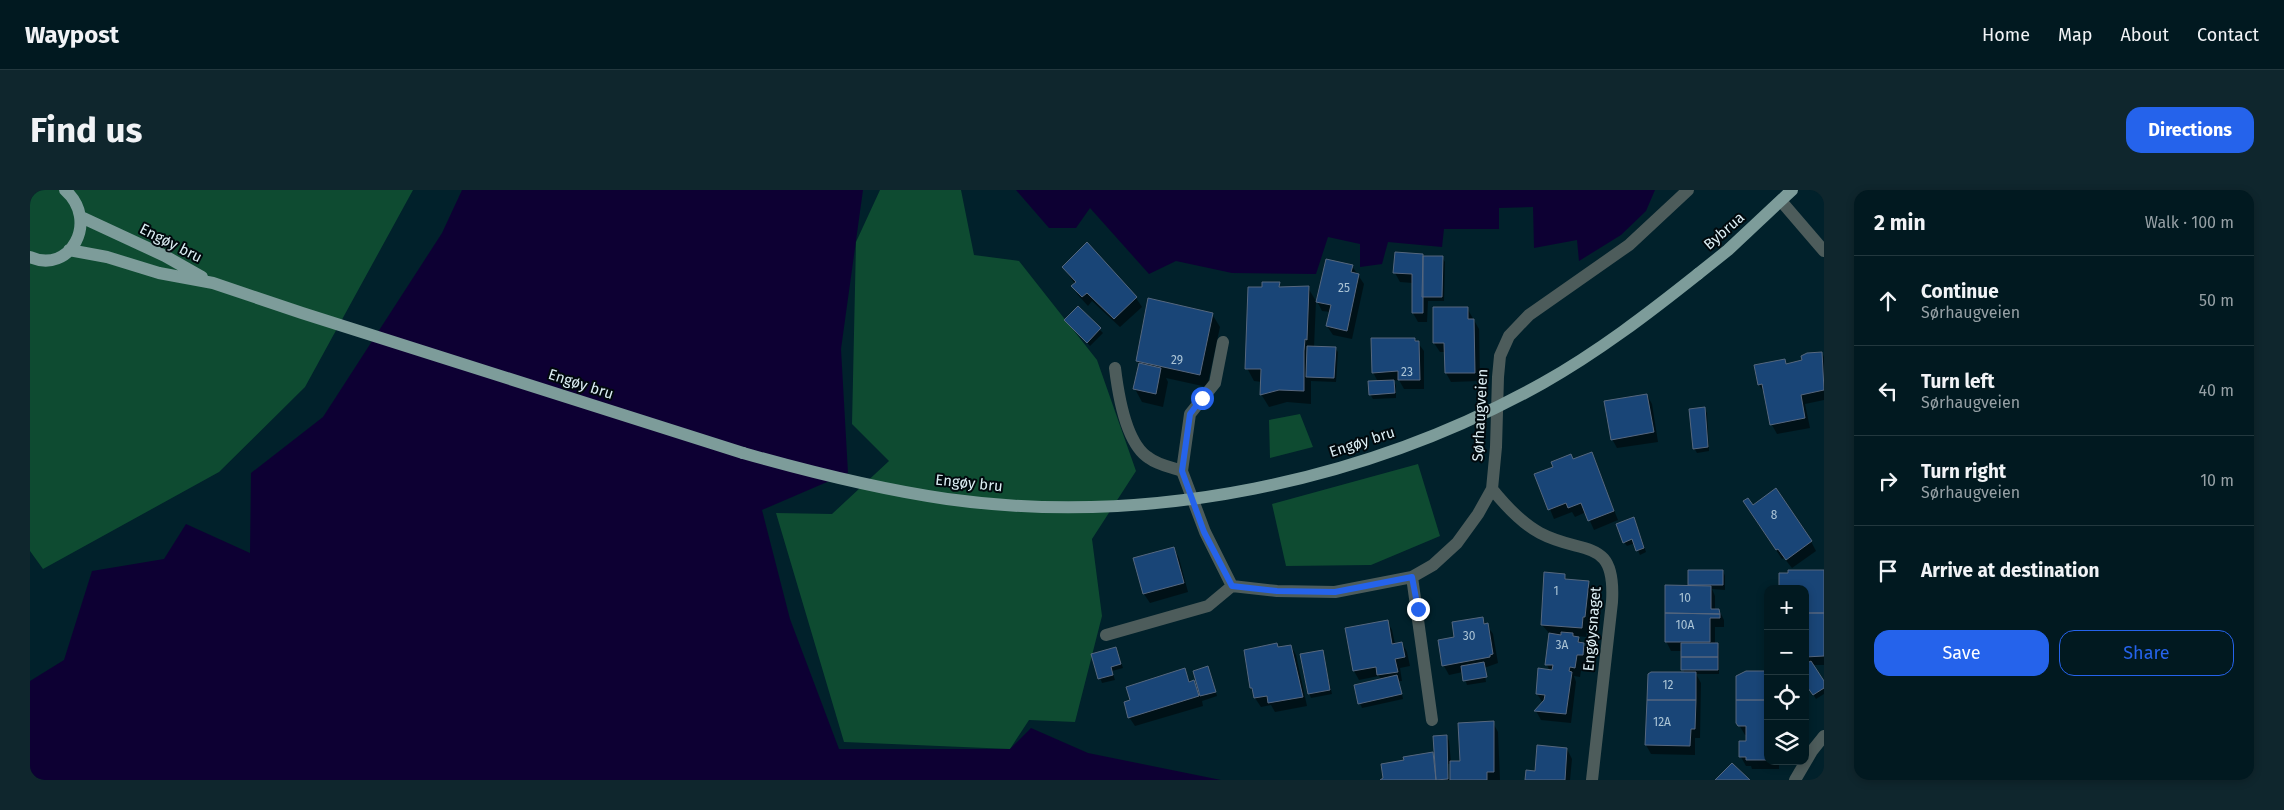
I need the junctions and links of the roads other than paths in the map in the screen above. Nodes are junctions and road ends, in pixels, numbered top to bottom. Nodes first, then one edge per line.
1 (1688, 190) edge
2 (1792, 190) edge
3 (70, 192) edge
4 (1781, 201) junction
5 (81, 218) junction
6 (69, 250) junction
7 (1824, 251) edge
8 (30, 257) edge
9 (1698, 274) joint
10 (213, 283) junction
11 (1223, 342) dead end
12 (1115, 368) dead end
13 (1182, 471) junction
14 (1492, 489) junction
15 (1412, 577) junction
16 (1232, 586) junction
17 (1106, 635) dead end
18 (1432, 720) dead end
19 (1824, 736) edge
20 (1592, 780) edge
21 (1795, 780) edge

1 - 14 street, Sørhaugveien
2 - 4 main road, Bybrua
3 - 5 main road
4 - 7 street
4 - 9 main road, Bybrua
5 - 6 main road
5 - 10 main road, Engøy bru
6 - 8 main road
6 - 10 main road, Engøy bru
9 - 10 main road, Engøy bru, bridge
11 - 13 street
12 - 13 street
13 - 16 street
14 - 15 street, Sørhaugveien
14 - 20 street, Engøysnaget
15 - 16 street, Sørhaugveien
15 - 18 street
16 - 17 street
19 - 21 street

